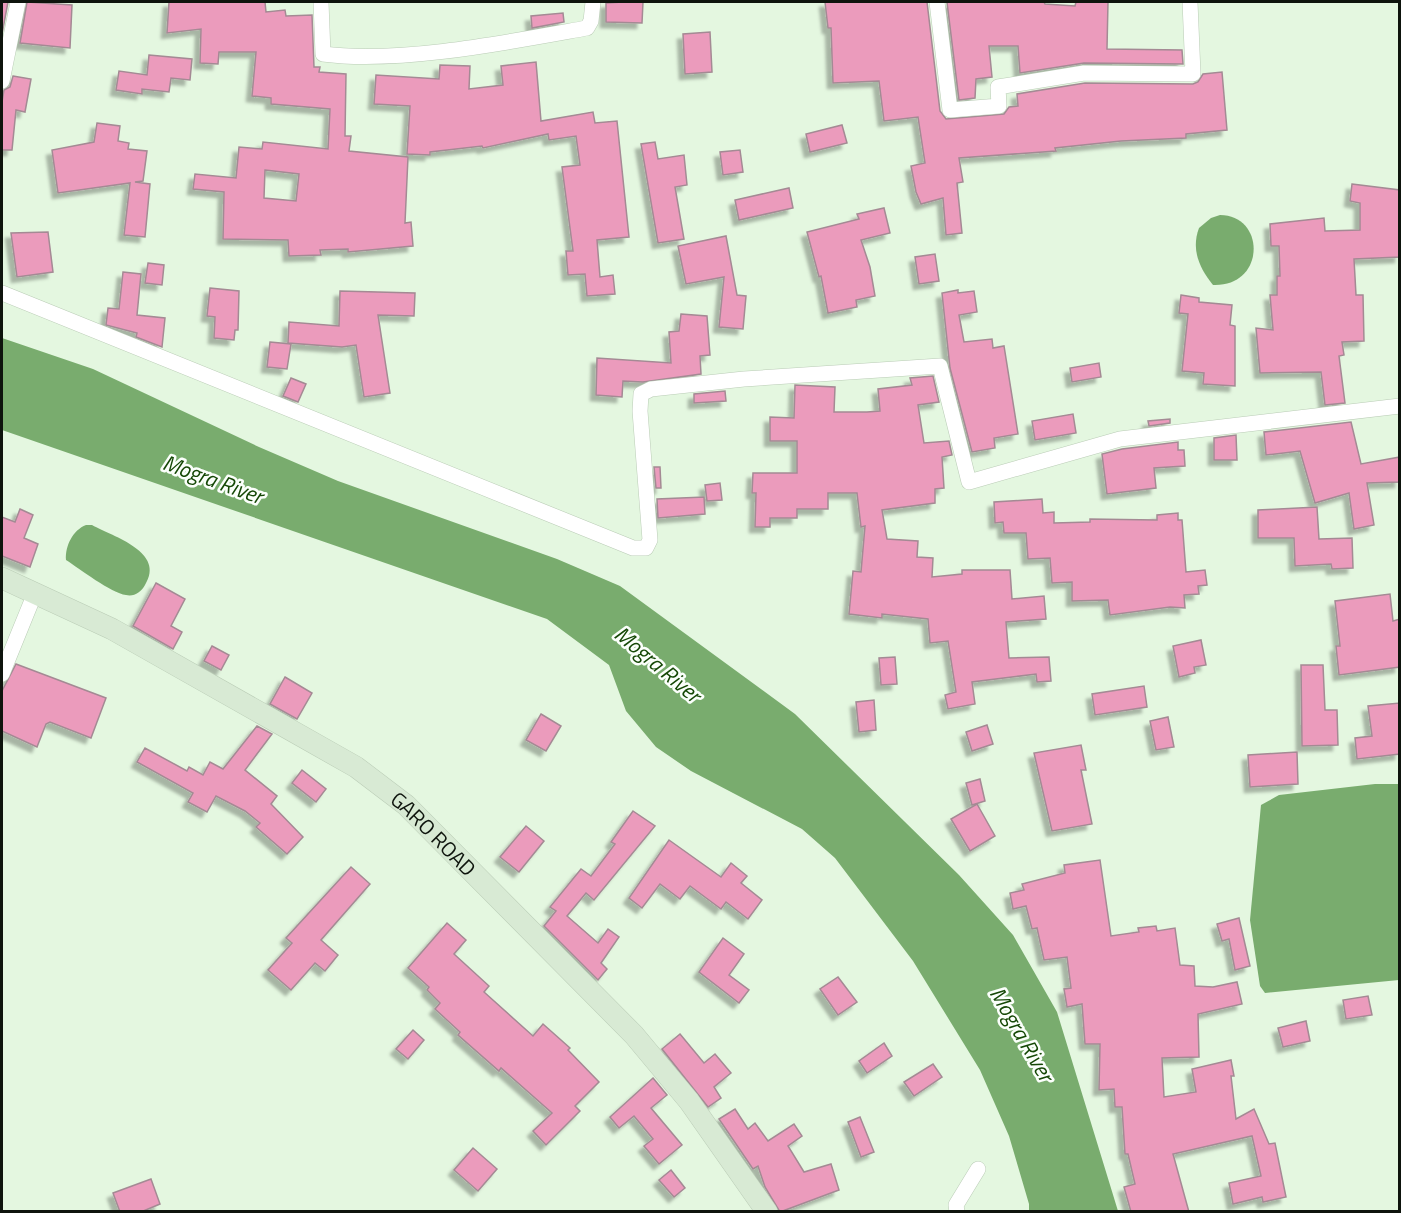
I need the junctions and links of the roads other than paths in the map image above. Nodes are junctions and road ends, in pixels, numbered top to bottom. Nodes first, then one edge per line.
1 (18, 2) edge
2 (321, 2) edge
3 (593, 2) edge
4 (937, 2) edge
5 (1190, 2) edge
6 (2, 81) edge
7 (2, 294) edge
8 (1400, 406) edge
9 (2, 578) edge
10 (35, 593) junction
11 (2, 674) edge
12 (978, 1168) dead end
13 (767, 1212) edge
14 (957, 1212) edge

1 - 6 street
2 - 3 street
4 - 5 street
7 - 8 street
9 - 10 street, GARO ROAD
10 - 11 street
10 - 13 street, GARO ROAD
12 - 14 street

